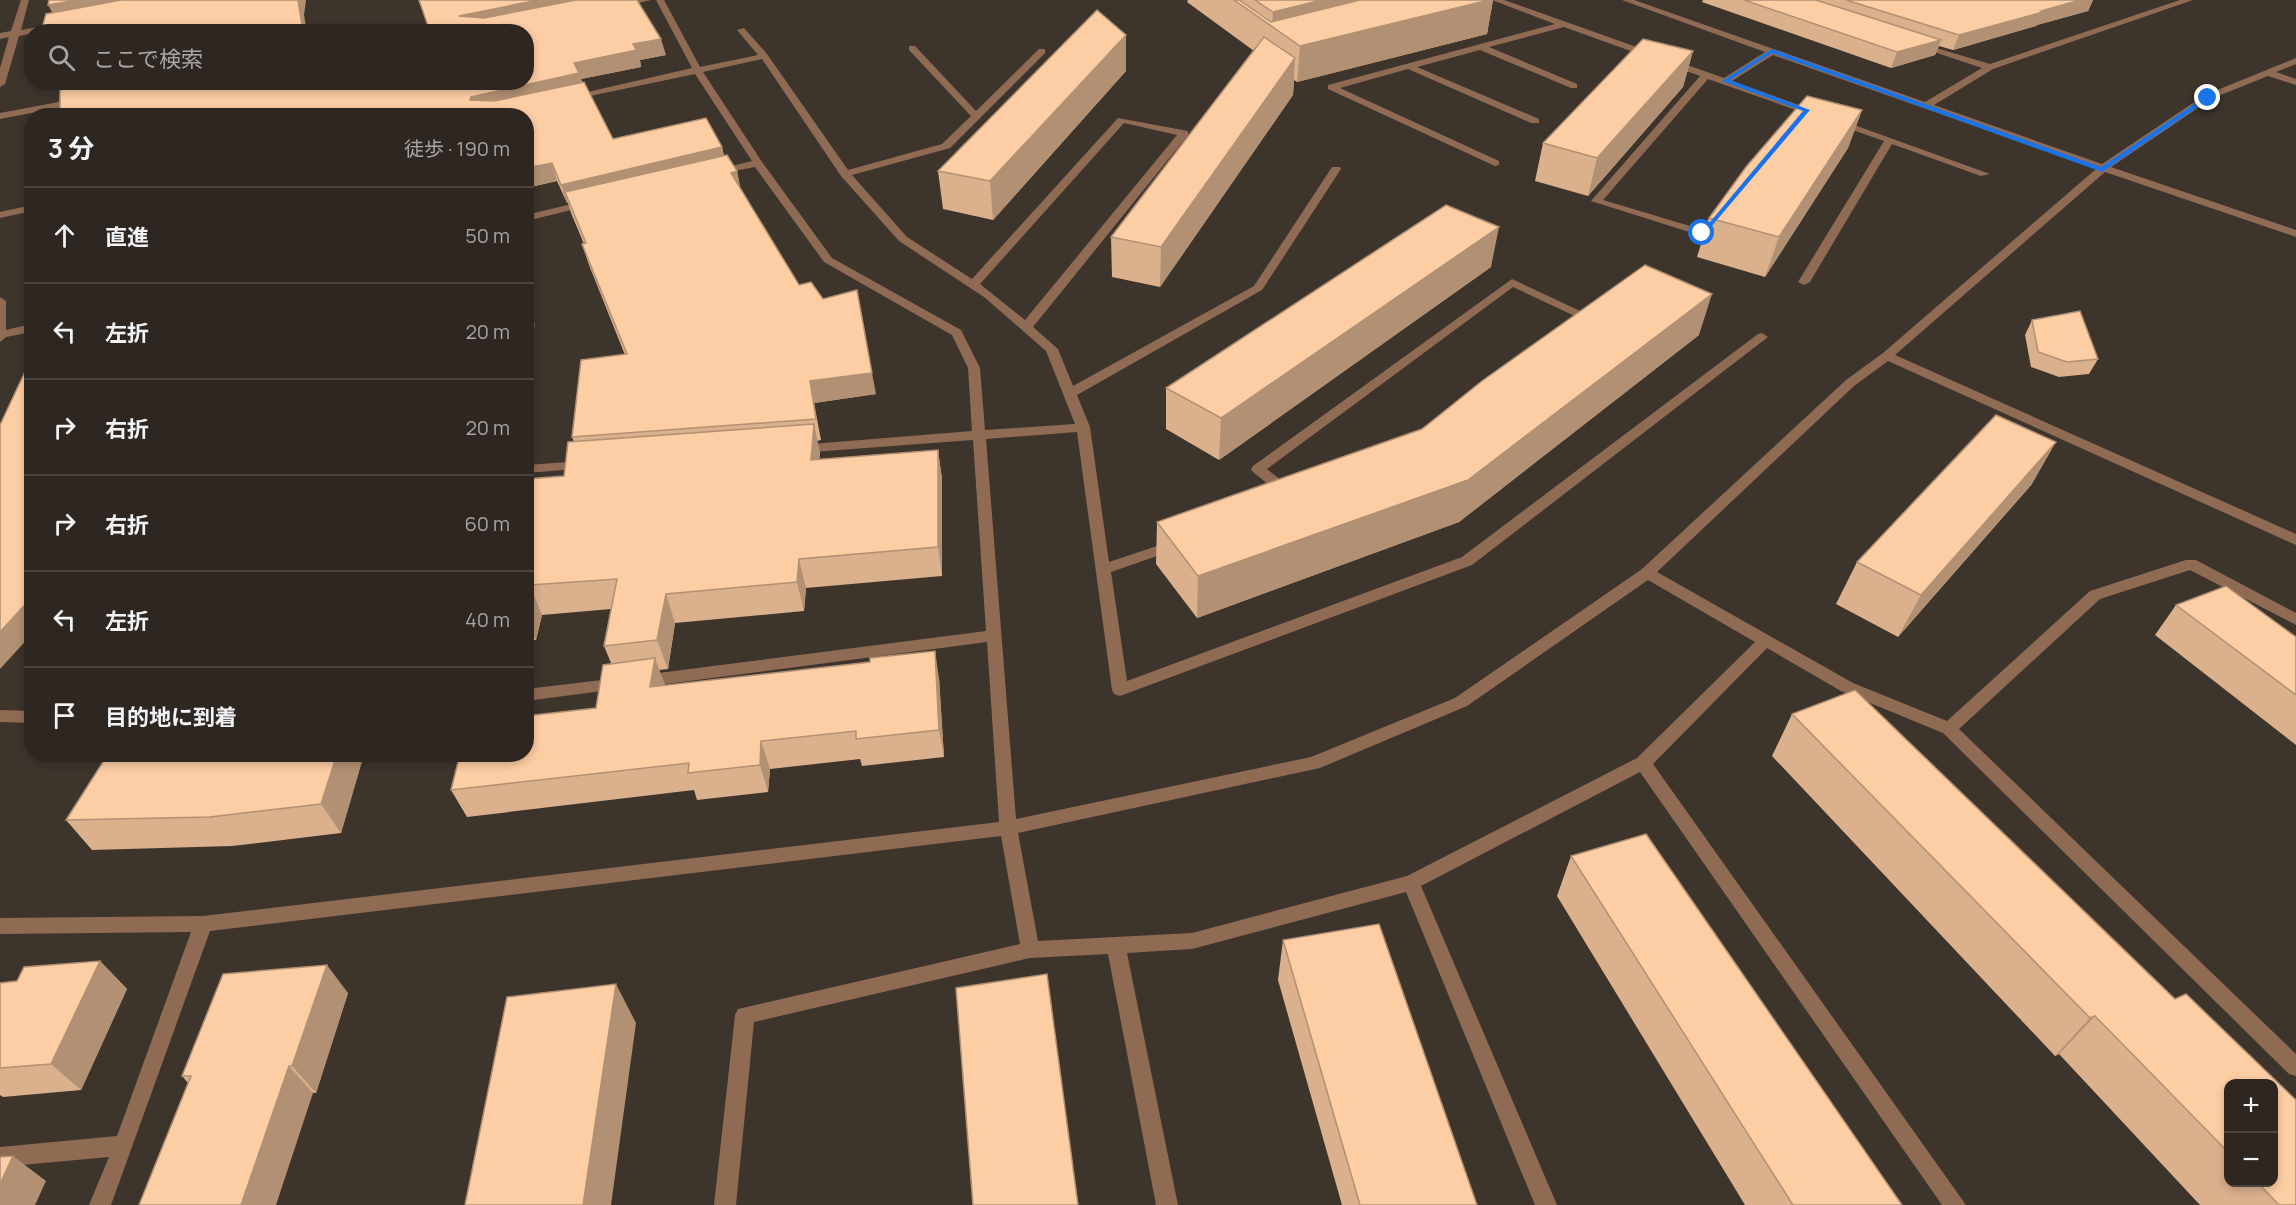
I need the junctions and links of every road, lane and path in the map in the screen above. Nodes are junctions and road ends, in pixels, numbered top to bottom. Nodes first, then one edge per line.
1 (24, 0) edge
2 (647, 0) edge
3 (660, 0) edge
4 (1496, 0) edge
5 (1626, 0) edge
6 (2189, 0) edge
7 (612, 6) edge
8 (1565, 24) junction
9 (741, 30) dead end
10 (24, 32) edge
11 (15, 34) junction
12 (0, 36) edge
13 (1912, 42) edge
14 (1481, 47) junction
15 (912, 48) dead end
16 (1042, 51) dead end
17 (1772, 51) junction
18 (764, 56) junction
19 (2296, 61) edge
20 (1408, 66) junction
21 (1990, 67) junction
22 (698, 71) junction
23 (2265, 72) junction
24 (1707, 74) junction
25 (1725, 81) junction
26 (2296, 82) edge
27 (0, 84) edge
28 (1574, 86) dead end
29 (93, 99) edge
30 (562, 99) edge
31 (1927, 105) junction
32 (44, 108) edge
33 (24, 112) edge
34 (0, 116) edge
35 (976, 116) junction
36 (1535, 121) dead end
37 (1890, 140) junction
38 (758, 163) junction
39 (1495, 163) dead end
40 (1336, 169) dead end
41 (2102, 170) junction
42 (846, 174) junction
43 (1985, 174) dead end
44 (700, 176) edge
45 (596, 201) edge
46 (1725, 207) edge
47 (24, 210) edge
48 (0, 215) edge
49 (534, 216) edge
50 (2296, 234) edge
51 (1804, 282) dead end
52 (973, 285) junction
53 (0, 301) edge
54 (1026, 327) junction
55 (24, 330) edge
56 (1, 336) edge
57 (1762, 337) dead end
58 (1887, 356) junction
59 (1070, 393) junction
60 (1083, 427) junction
61 (980, 436) junction
62 (789, 450) edge
63 (598, 464) edge
64 (534, 468) edge
65 (1300, 504) junction
66 (1278, 511) edge
67 (1191, 540) edge
68 (2296, 540) edge
69 (1103, 569) junction
70 (1647, 573) junction
71 (2296, 620) edge
72 (994, 635) junction
73 (1766, 641) junction
74 (534, 694) edge
75 (0, 716) edge
76 (24, 717) edge
77 (1949, 729) junction
78 (1643, 763) junction
79 (1008, 828) junction
80 (1411, 883) junction
81 (203, 924) junction
82 (0, 926) edge
83 (1116, 945) junction
84 (1030, 950) junction
85 (2296, 1067) edge
86 (124, 1145) junction
87 (0, 1157) edge
88 (100, 1205) edge
89 (725, 1205) edge
90 (1167, 1205) edge
91 (1546, 1205) edge
92 (1955, 1205) edge

1 - 11 street
2 - 7 street
3 - 22 street
4 - 8 street
5 - 17 street
6 - 21 street
8 - 14 street
8 - 24 street
9 - 18 street
10 - 11 street
11 - 12 street
11 - 27 street
13 - 21 street
14 - 20 street
14 - 28 street
15 - 35 street
16 - 35 street
17 - 25 street
17 - 31 street
18 - 22 street
18 - 42 street
19 - 23 street
20 - 36 street
20 - 39 street
21 - 31 street
22 - 30 street
22 - 38 street
23 - 26 street
23 - 41 street
24 - 25 street
24 - 46 street
25 - 37 street
29 - 32 street
31 - 41 street
33 - 34 street
35 - 42 street
37 - 43 street
37 - 51 street
38 - 44 street
38 - 61 street
40 - 59 street
41 - 50 street
41 - 58 street
42 - 52 street
45 - 49 street
47 - 48 street
52 - 54 street
52 - 54 street
53 - 56 street
54 - 59 street
55 - 56 street
57 - 69 street
58 - 68 street
58 - 70 street
59 - 60 street
60 - 61 street
60 - 69 street
61 - 62 street
61 - 72 street
63 - 64 street
65 - 65 street
65 - 66 street
67 - 69 street
70 - 73 street
70 - 79 street
71 - 77 street
72 - 74 street
72 - 79 street
73 - 77 street
73 - 78 street
75 - 76 street
77 - 85 street
78 - 80 street
78 - 92 street
79 - 81 street
79 - 84 street
80 - 83 street
80 - 91 street
81 - 82 street
81 - 86 street
83 - 84 street
83 - 90 street
84 - 89 street
86 - 87 street
86 - 88 street

